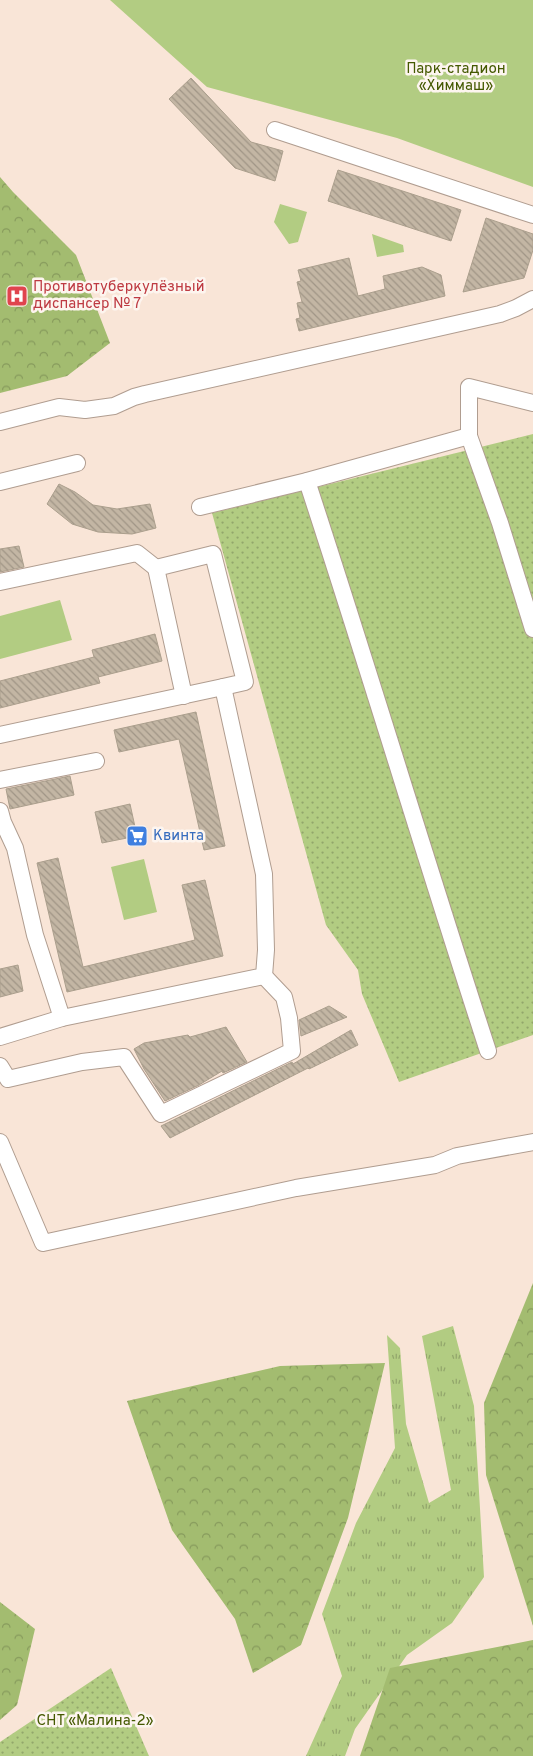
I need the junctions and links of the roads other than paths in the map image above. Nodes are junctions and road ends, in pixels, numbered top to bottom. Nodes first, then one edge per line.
1 (275, 130) dead end
2 (533, 215) edge
3 (533, 299) edge
4 (533, 403) edge
5 (0, 422) edge
6 (469, 436) junction
7 (77, 463) dead end
8 (307, 481) junction
9 (0, 482) edge
10 (200, 507) dead end
11 (156, 568) junction
12 (0, 582) edge
13 (533, 629) edge
14 (223, 687) junction
15 (184, 696) junction
16 (0, 735) edge
17 (96, 761) dead end
18 (0, 780) edge
19 (0, 811) edge
20 (264, 976) junction
21 (62, 1018) junction
22 (0, 1037) edge
23 (488, 1051) dead end
24 (0, 1066) edge
25 (0, 1142) edge
26 (533, 1142) edge

1 - 2 street
3 - 5 street
4 - 6 street
6 - 8 street
6 - 13 street
7 - 9 street
8 - 10 street
8 - 23 street
11 - 12 street
11 - 14 street
11 - 15 street
14 - 15 street
14 - 20 street
15 - 16 street
17 - 18 street
19 - 21 street
20 - 21 street
20 - 24 street
21 - 22 street
25 - 26 street

